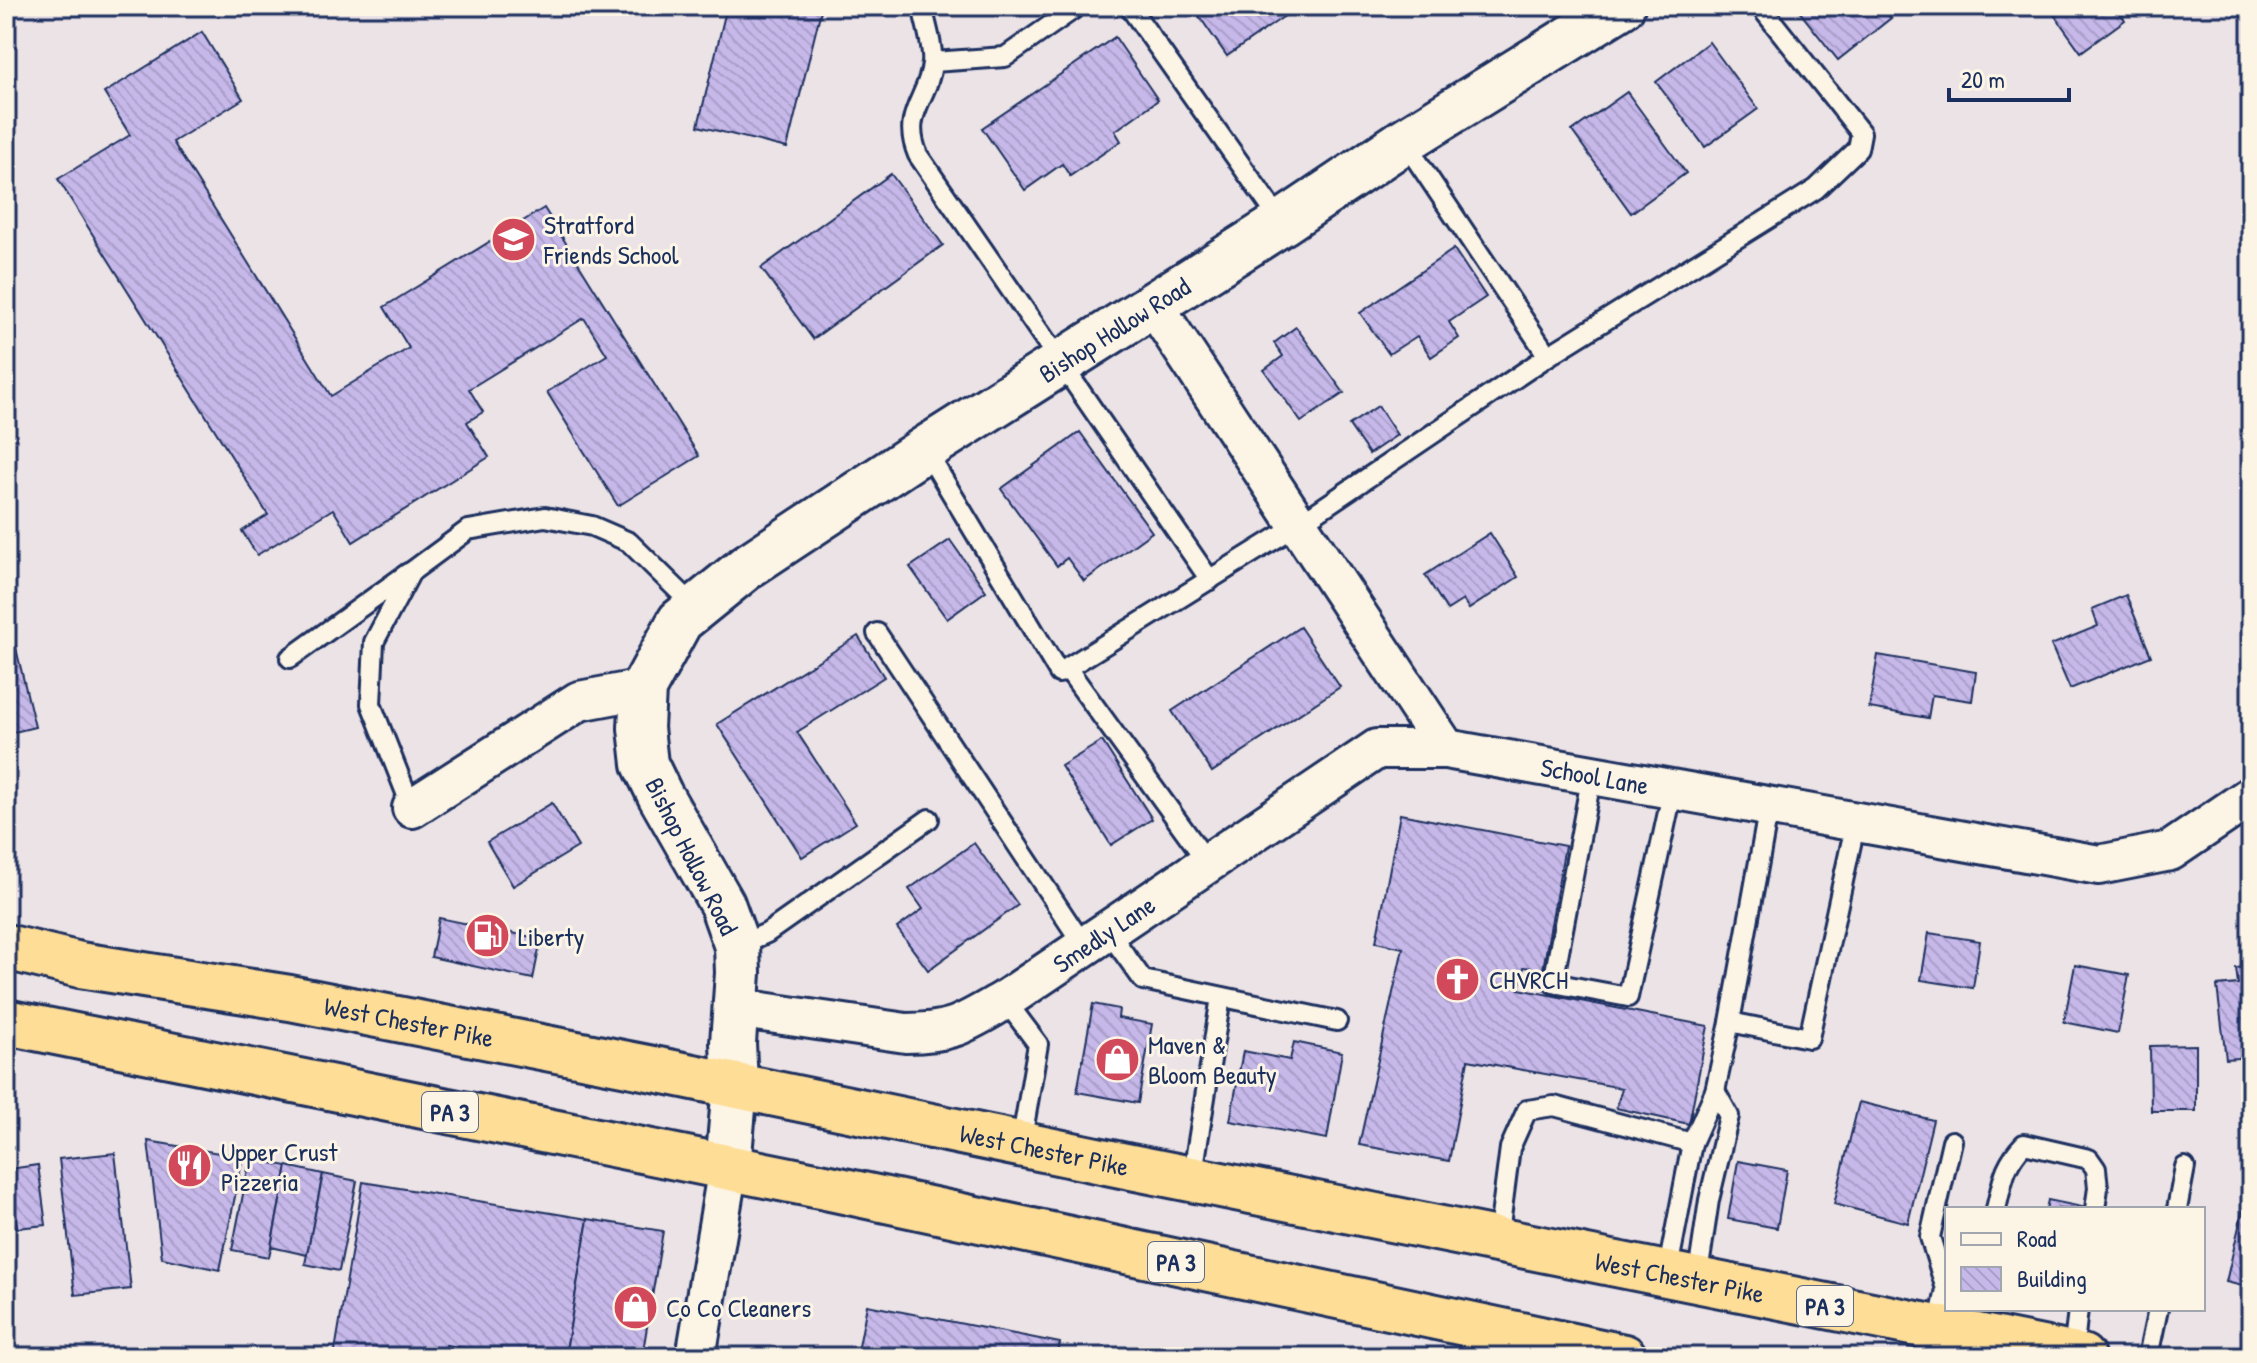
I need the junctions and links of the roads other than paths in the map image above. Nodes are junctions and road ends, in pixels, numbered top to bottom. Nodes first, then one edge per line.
1 (922, 6) edge
2 (1078, 6) edge
3 (1129, 6) edge
4 (1622, 6) edge
5 (1760, 6) edge
6 (933, 62) junction
7 (1404, 141) junction
8 (1282, 223) junction
9 (1153, 304) junction
10 (1548, 356) junction
11 (1060, 363) junction
12 (925, 449) junction
13 (1299, 524) junction
14 (411, 572) junction
15 (1210, 580) junction
16 (696, 608) junction
17 (877, 633) dead end
18 (290, 658) dead end
19 (1067, 668) junction
20 (643, 689) junction
21 (1446, 749) junction
22 (1592, 774) junction
23 (1673, 789) junction
24 (2251, 796) edge
25 (1769, 806) junction
26 (412, 808) joint
27 (929, 819) dead end
28 (1856, 821) junction
29 (1208, 863) junction
30 (1096, 938) junction
31 (737, 946) junction
32 (6, 947) edge
33 (1221, 997) junction
34 (1005, 1000) junction
35 (735, 1008) junction
36 (1337, 1021) dead end
37 (6, 1022) edge
38 (1730, 1022) junction
39 (735, 1085) junction
40 (1715, 1091) junction
41 (1952, 1141) dead end
42 (1692, 1143) junction
43 (1021, 1144) junction
44 (728, 1167) junction
45 (2185, 1167) dead end
46 (1192, 1179) junction
47 (1996, 1207) edge
48 (2095, 1207) edge
49 (2177, 1207) edge
50 (1498, 1240) junction
51 (1944, 1272) edge
52 (1682, 1278) junction
53 (1956, 1311) edge
54 (2078, 1311) edge
55 (2158, 1311) edge
56 (1964, 1329) junction
57 (1530, 1339) junction
58 (2078, 1356) edge
59 (696, 1357) edge
60 (1574, 1357) edge
61 (1624, 1357) edge
62 (2148, 1357) edge

1 - 6 lane
2 - 6 lane
3 - 8 lane
4 - 7 street, Bishop Hollow Road
5 - 10 lane
6 - 11 lane
7 - 8 street, Bishop Hollow Road
7 - 10 lane
8 - 9 street, Bishop Hollow Road
9 - 11 street, Bishop Hollow Road
9 - 13 street
10 - 13 lane
11 - 12 street, Bishop Hollow Road
11 - 15 lane
12 - 16 street, Bishop Hollow Road
12 - 19 lane
13 - 15 lane
13 - 21 street
14 - 16 lane
14 - 18 lane
14 - 26 lane
15 - 19 lane
16 - 20 street, Bishop Hollow Road
17 - 30 lane
19 - 29 lane
20 - 26 street
20 - 31 street, Bishop Hollow Road
21 - 22 street, School Lane
21 - 29 street, Smedly Lane
22 - 23 street, School Lane
22 - 23 lane
23 - 25 street, School Lane
24 - 28 street, School Lane
25 - 28 street, School Lane
25 - 38 lane
27 - 31 lane
28 - 38 lane
29 - 30 street, Smedly Lane
30 - 33 lane
30 - 34 street, Smedly Lane
31 - 35 street, Bishop Hollow Road
32 - 39 highway, West Chester Pike / PA 3
33 - 36 lane
33 - 46 lane
34 - 35 street, Smedly Lane
34 - 43 lane
35 - 39 street, Bishop Hollow Road
37 - 44 highway, PA 3
38 - 40 lane
39 - 43 highway, West Chester Pike / PA 3
39 - 44 street, Bishop Hollow Road
40 - 42 lane
40 - 52 lane
41 - 51 lane
42 - 50 lane
42 - 52 lane
43 - 46 highway, West Chester Pike / PA 3
44 - 57 highway, PA 3
44 - 59 street
45 - 49 lane
46 - 50 highway, West Chester Pike / PA 3
47 - 48 lane
50 - 52 highway, West Chester Pike / PA 3
52 - 56 highway, West Chester Pike / PA 3
53 - 56 lane
54 - 58 lane
55 - 62 lane
56 - 58 highway, West Chester Pike / PA 3
57 - 60 lane
57 - 61 highway, PA 3

